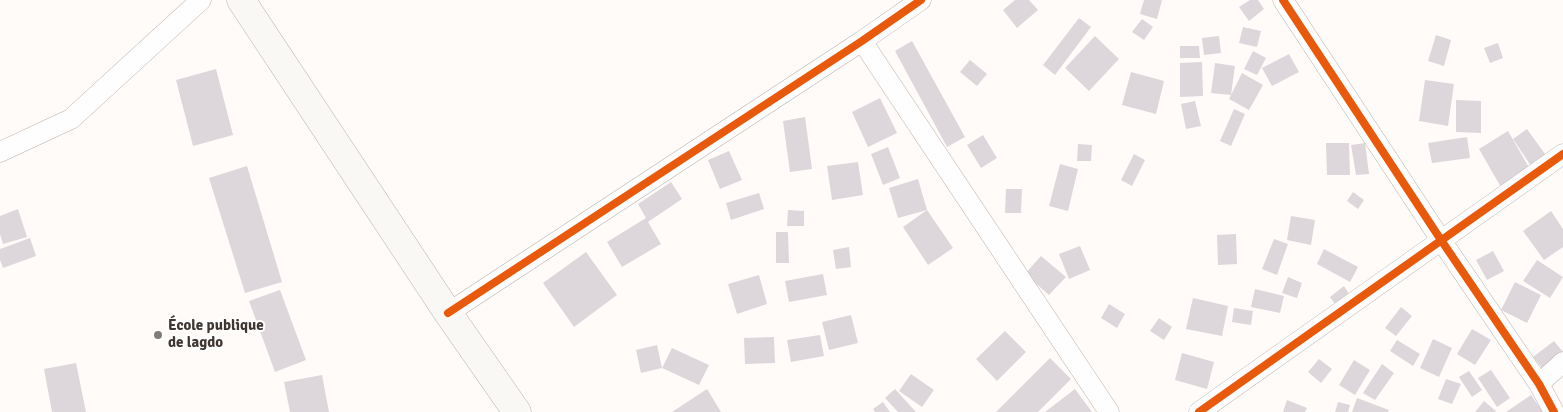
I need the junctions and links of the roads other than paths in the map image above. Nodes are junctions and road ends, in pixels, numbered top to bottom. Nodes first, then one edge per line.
1 (201, 0) edge
2 (241, 0) edge
3 (921, 0) edge
4 (1283, 0) edge
5 (862, 41) junction
6 (0, 152) edge
7 (1563, 154) edge
8 (1441, 240) junction
9 (448, 313) junction
10 (1563, 362) edge
11 (1539, 384) junction
12 (517, 412) edge
13 (1109, 412) edge
14 (1199, 412) edge
15 (1554, 412) edge

1 - 6 street
2 - 9 main road
3 - 5 street
4 - 8 street
5 - 9 street
5 - 13 street
7 - 8 street
8 - 11 street
8 - 14 street
9 - 12 main road
10 - 11 street
11 - 15 street

